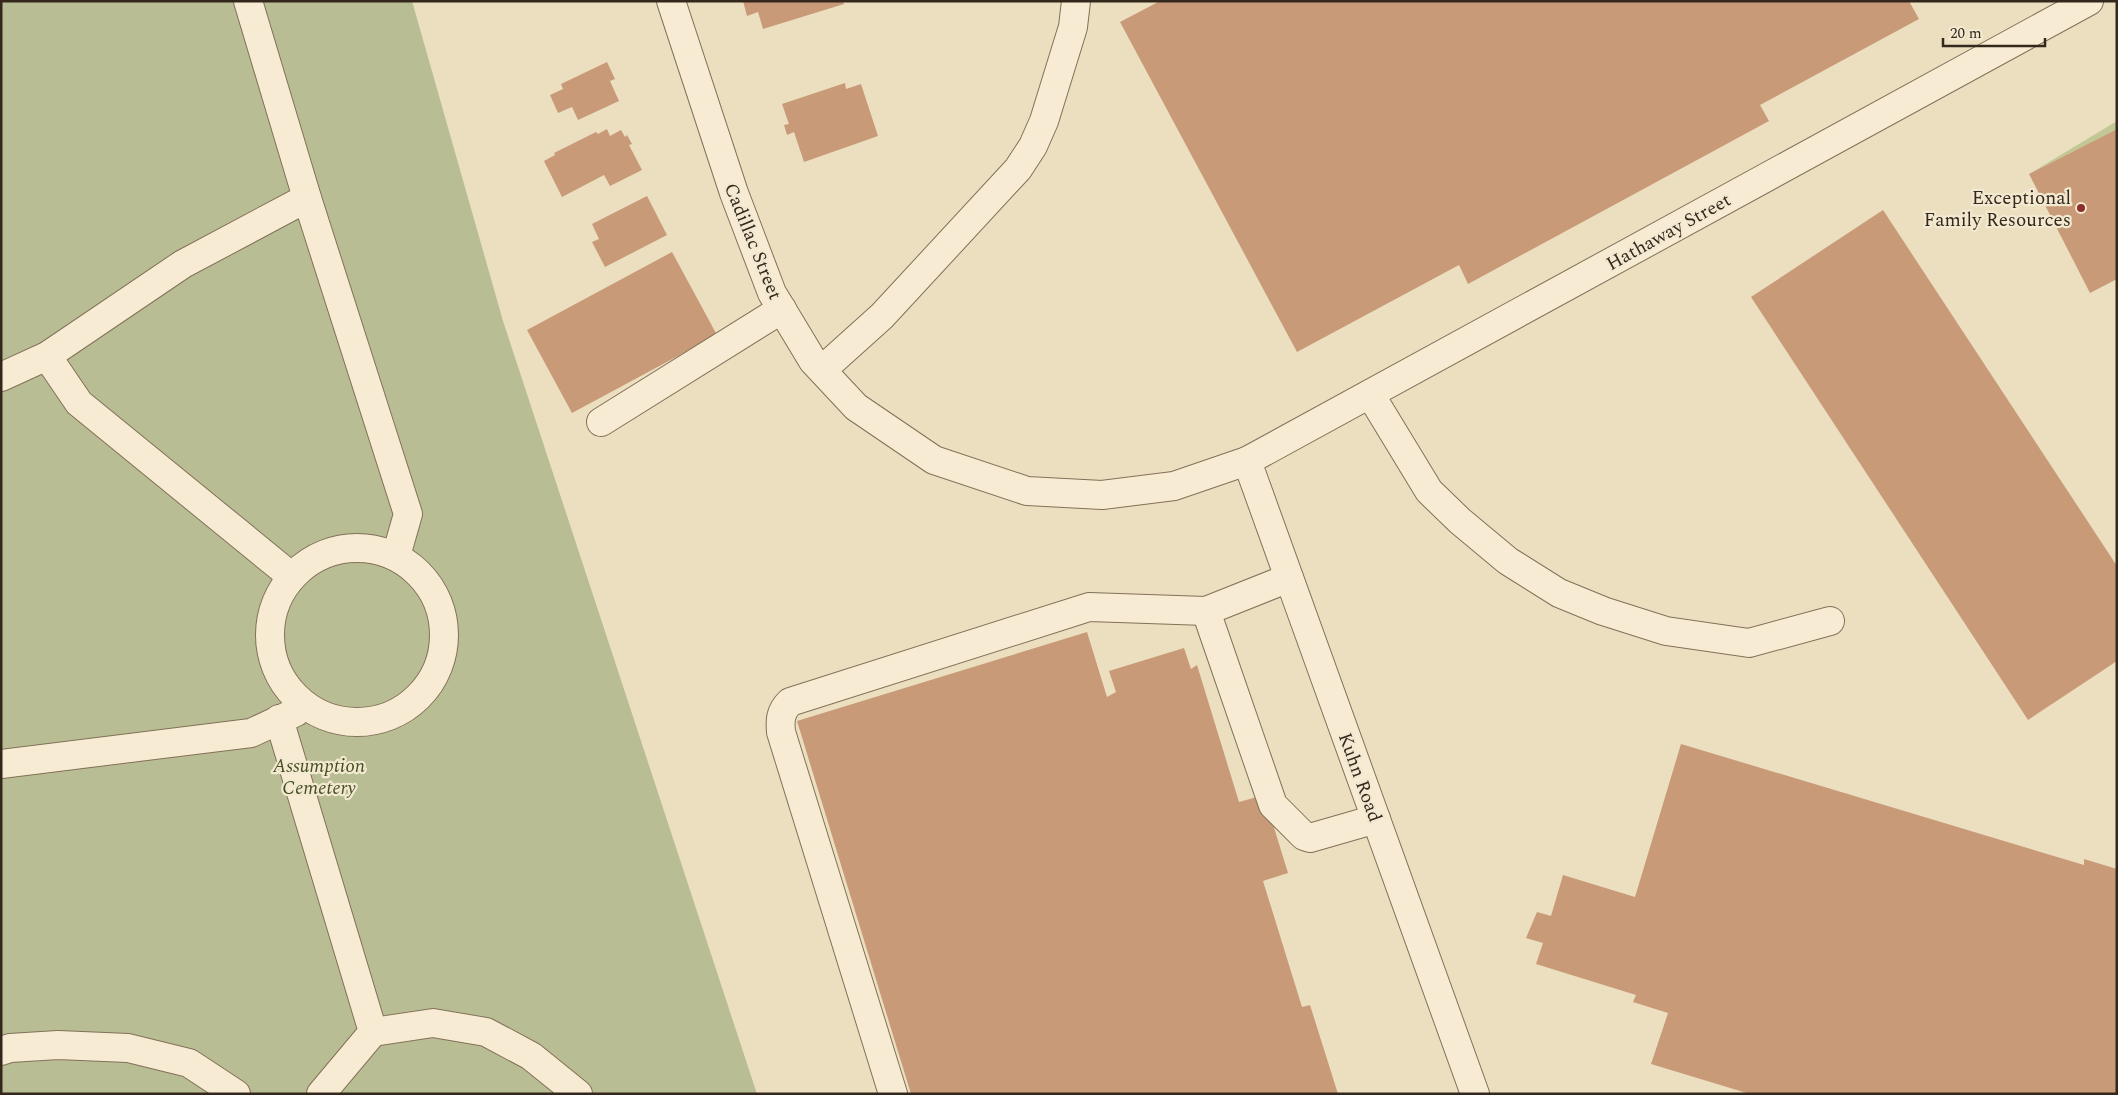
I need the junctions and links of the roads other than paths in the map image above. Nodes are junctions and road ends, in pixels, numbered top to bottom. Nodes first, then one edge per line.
1 (248, 1) edge
2 (671, 1) edge
3 (1076, 1) edge
4 (2089, 1) edge
5 (307, 198) junction
6 (782, 309) junction
7 (47, 356) junction
8 (822, 370) junction
9 (1, 377) edge
10 (1370, 394) junction
11 (601, 422) dead end
12 (1247, 461) junction
13 (396, 556) junction
14 (291, 576) junction
15 (1289, 578) junction
16 (1206, 611) junction
17 (1830, 621) dead end
18 (306, 707) junction
19 (279, 720) junction
20 (1, 764) edge
21 (1376, 818) junction
22 (373, 1032) junction
23 (1, 1051) edge
24 (236, 1094) edge
25 (321, 1094) edge
26 (578, 1094) edge
27 (893, 1094) edge
28 (1475, 1094) edge

1 - 5 street
2 - 6 street, Cadillac Street
3 - 8 street
4 - 10 street, Hathaway Street
5 - 7 street
5 - 13 street
6 - 8 street, Cadillac Street
6 - 11 street
7 - 9 street
7 - 14 street
8 - 12 street, Cadillac Street
10 - 12 street, Hathaway Street
10 - 17 street
12 - 15 street, Kuhn Road
13 - 14 street
13 - 18 street
14 - 18 street
15 - 16 street
15 - 21 street, Kuhn Road
16 - 21 street
16 - 27 street
18 - 19 street
19 - 20 street
19 - 22 street
21 - 28 street, Kuhn Road
22 - 25 street
22 - 26 street
23 - 24 street

